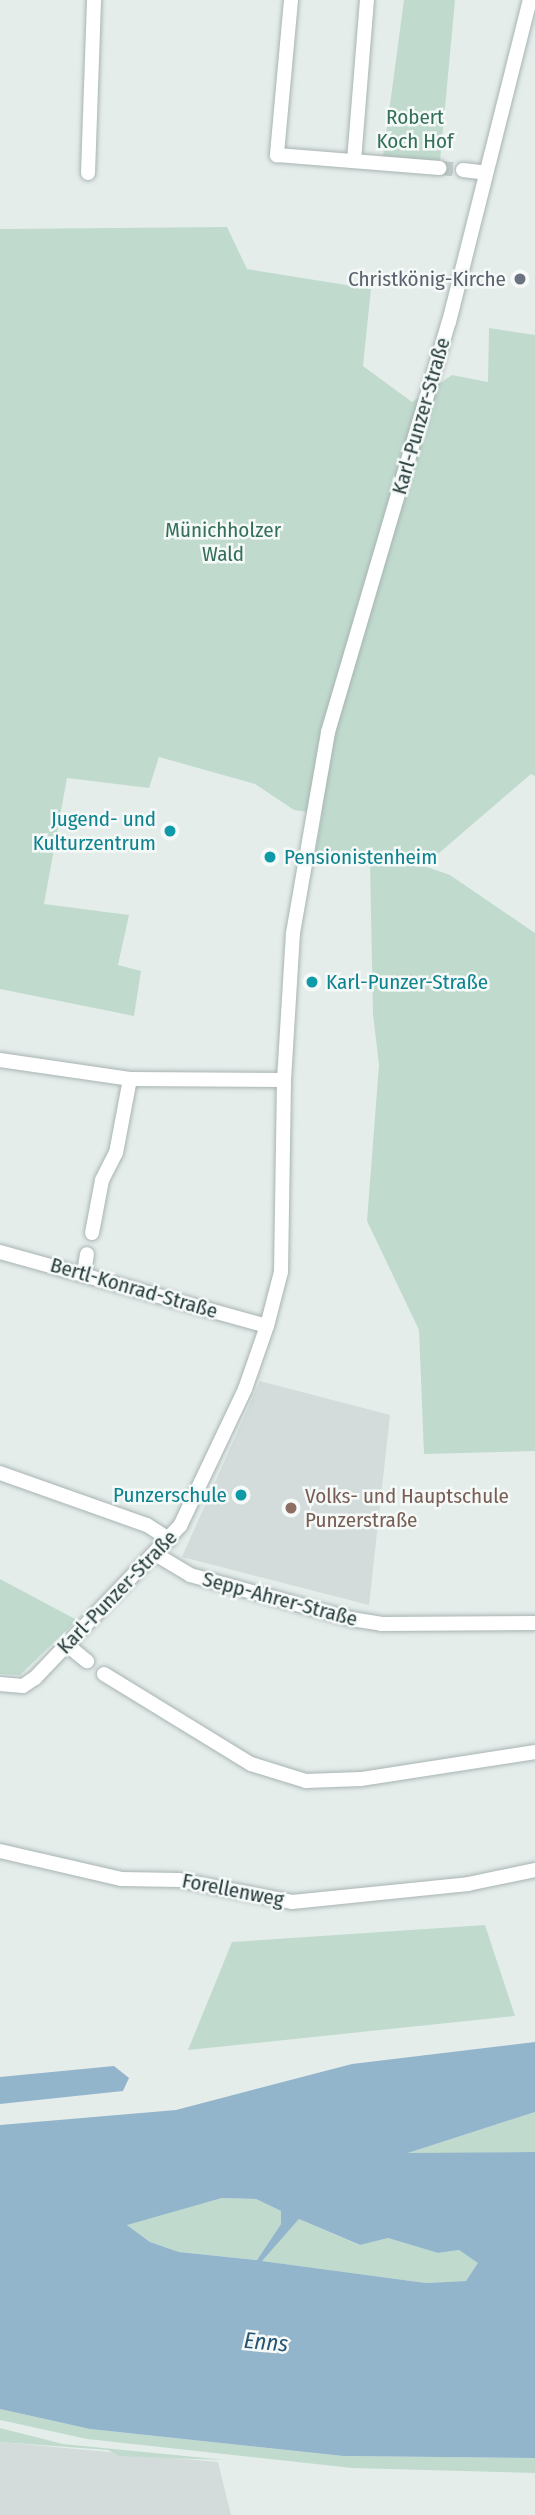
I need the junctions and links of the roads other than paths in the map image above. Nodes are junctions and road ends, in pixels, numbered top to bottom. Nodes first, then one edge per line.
1 (94, 0) edge
2 (291, 0) edge
3 (367, 0) edge
4 (530, 0) edge
5 (354, 161) junction
6 (439, 168) tunnel mouth
7 (463, 170) tunnel mouth
8 (88, 173) dead end
9 (486, 173) junction
10 (0, 1060) edge
11 (130, 1079) junction
12 (284, 1080) junction
13 (92, 1233) dead end
14 (0, 1251) edge
15 (87, 1254) dead end
16 (84, 1273) junction
17 (267, 1326) junction
18 (0, 1473) edge
19 (170, 1540) junction
20 (157, 1555) junction
21 (535, 1623) edge
22 (67, 1645) junction
23 (87, 1661) dead end
24 (104, 1674) dead end
25 (0, 1684) edge
26 (535, 1752) edge
27 (0, 1851) edge
28 (535, 1870) edge

1 - 8 street
2 - 5 street
3 - 5 street
4 - 9 street, Karl-Punzer-Straße
5 - 6 street
7 - 9 street
9 - 12 street, Karl-Punzer-Straße
10 - 11 street
11 - 12 street
11 - 13 street
12 - 17 street, Karl-Punzer-Straße
14 - 16 street, Bertl-Konrad-Straße
15 - 16 street
16 - 17 street, Bertl-Konrad-Straße
17 - 19 street, Karl-Punzer-Straße
18 - 19 street
19 - 20 street, Karl-Punzer-Straße
20 - 21 street, Sepp-Ahrer-Straße
20 - 22 street, Karl-Punzer-Straße
22 - 23 street
22 - 25 street, Karl-Punzer-Straße
24 - 26 street
27 - 28 street, Forellenweg

